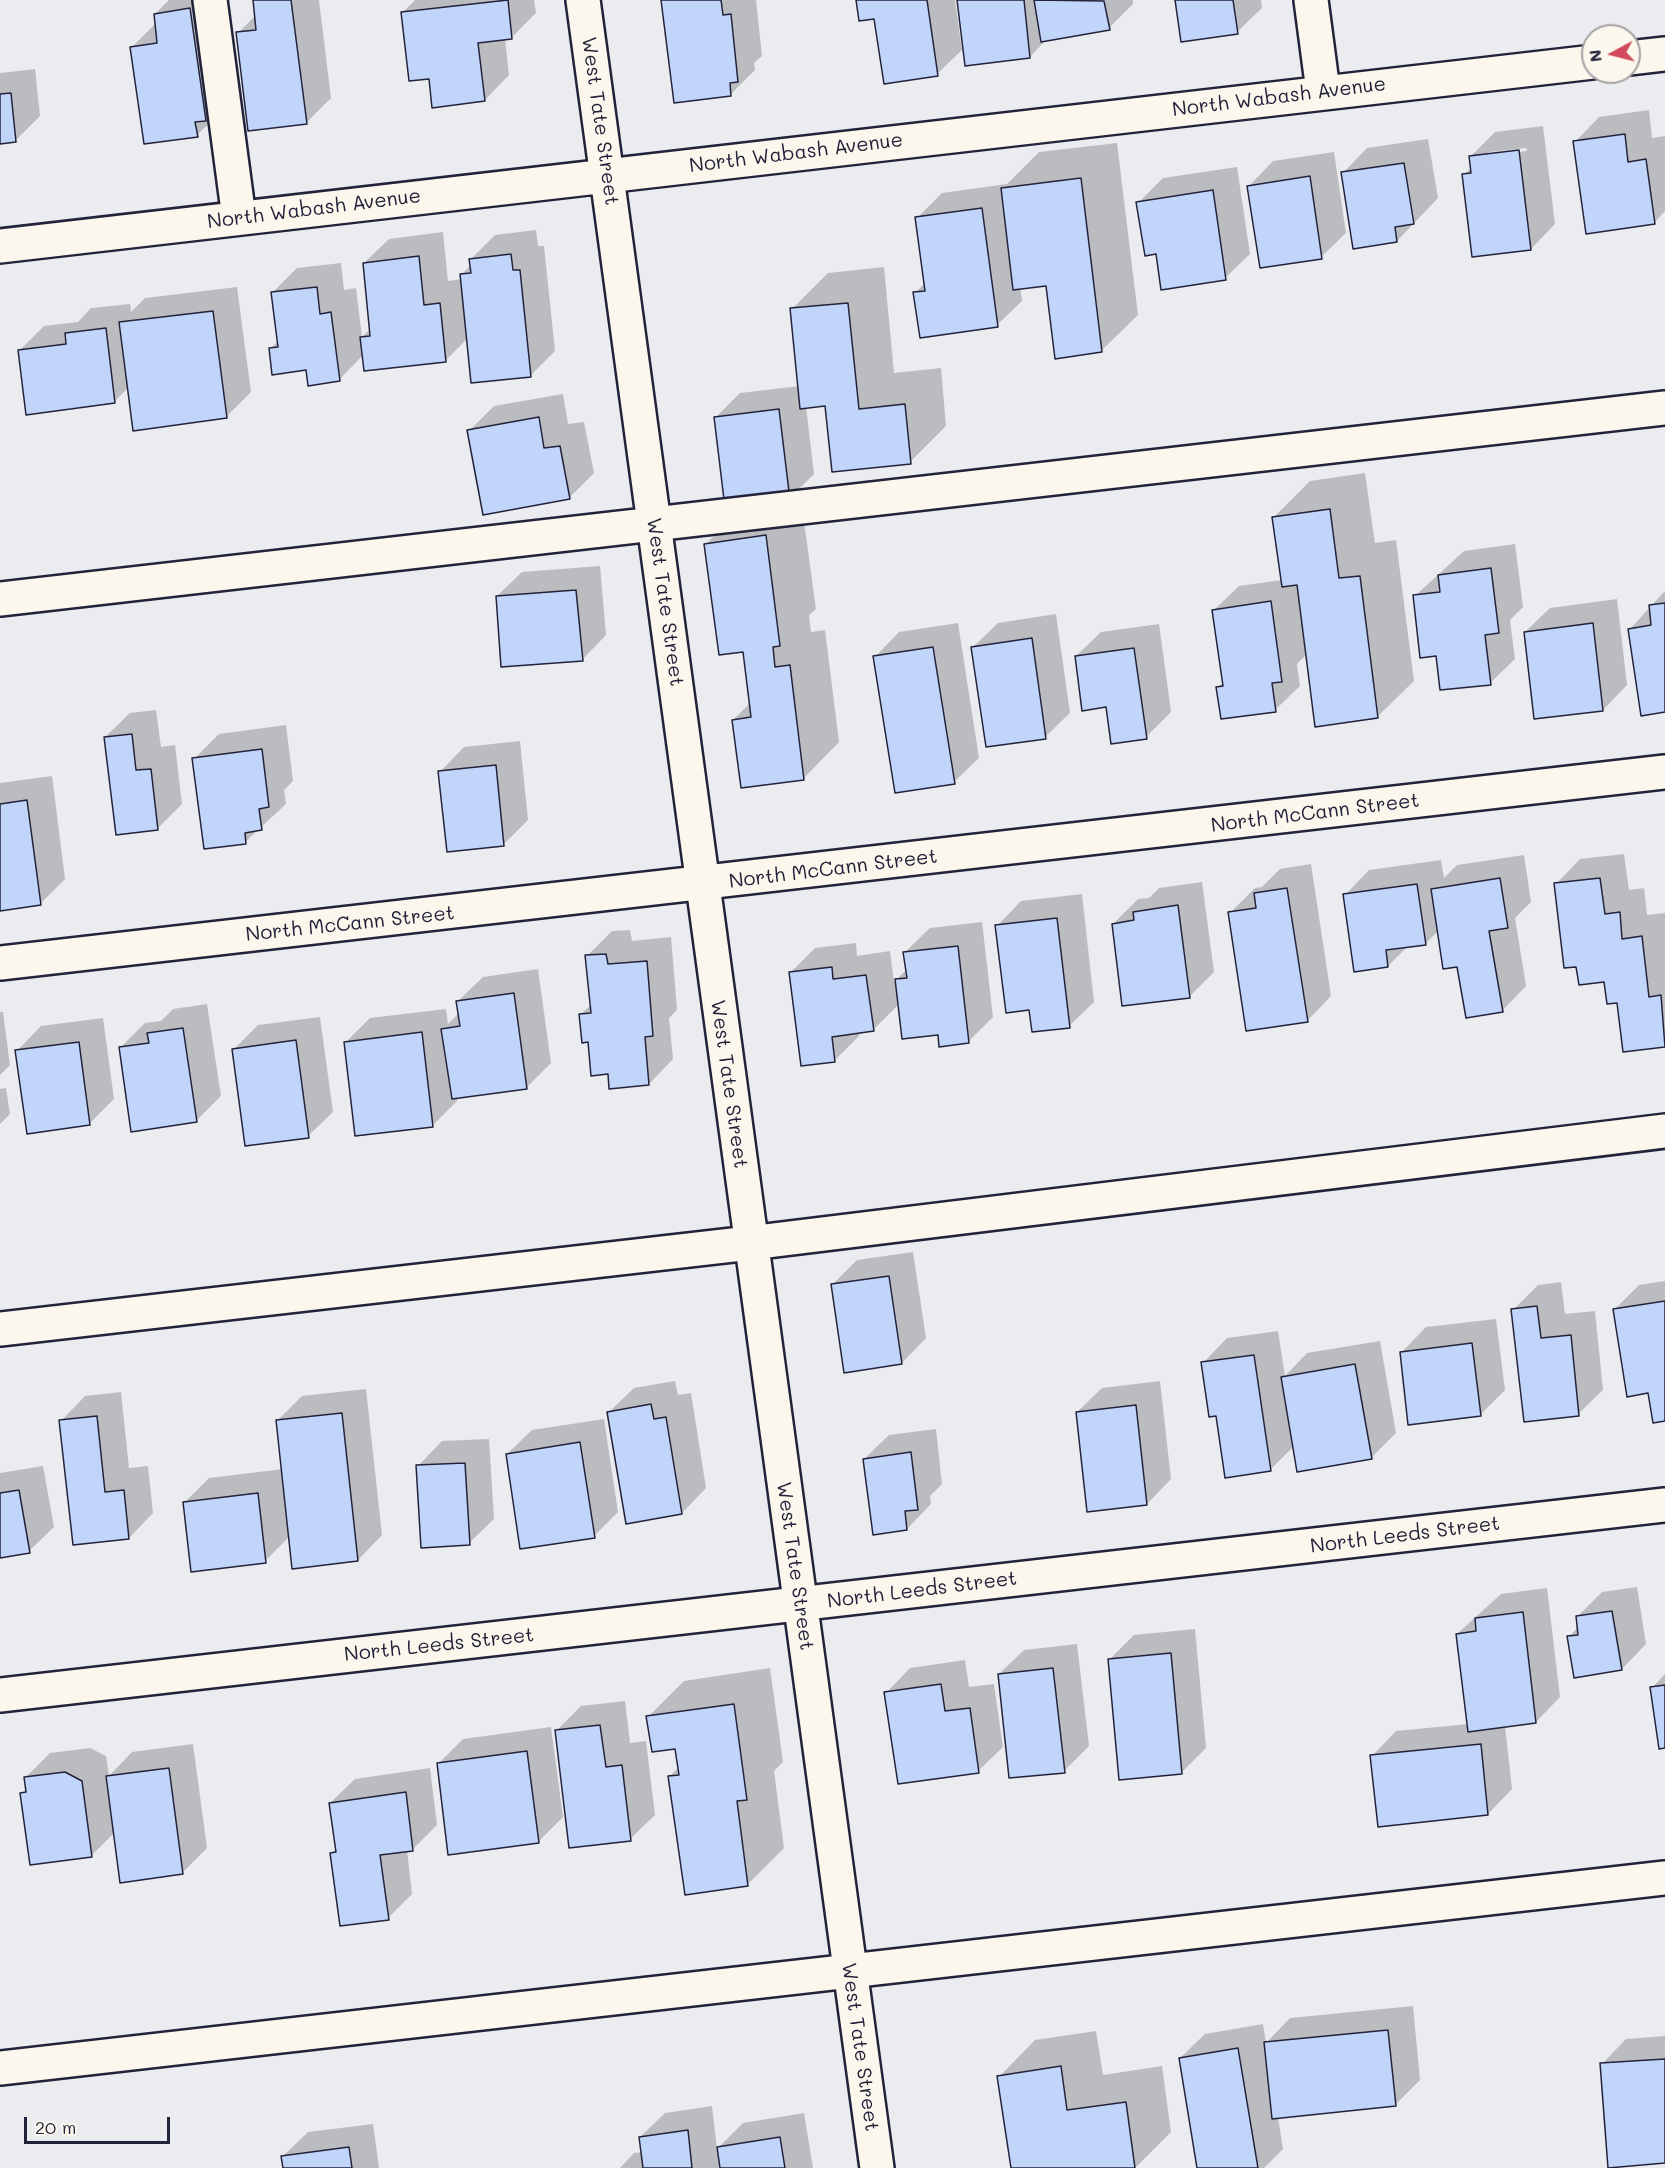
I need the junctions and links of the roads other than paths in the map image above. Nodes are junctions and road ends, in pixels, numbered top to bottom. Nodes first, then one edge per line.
1 (210, 0) edge
2 (583, 0) edge
3 (1311, 0) edge
4 (1665, 54) edge
5 (1641, 57) edge
6 (1581, 63) edge
7 (1323, 92) junction
8 (607, 175) junction
9 (239, 218) junction
10 (0, 246) edge
11 (1665, 408) edge
12 (655, 525) junction
13 (0, 599) edge
14 (1665, 772) edge
15 (702, 884) junction
16 (0, 963) edge
17 (1665, 1131) edge
18 (750, 1243) junction
19 (0, 1329) edge
20 (1665, 1505) edge
21 (800, 1604) junction
22 (0, 1695) edge
23 (1665, 1878) edge
24 (849, 1971) junction
25 (0, 2068) edge
26 (877, 2168) edge

1 - 9 street
2 - 8 street, West Tate Street
3 - 7 street
4 - 5 street
6 - 7 street, North Wabash Avenue
7 - 8 street, North Wabash Avenue
8 - 9 street, North Wabash Avenue
8 - 12 street, West Tate Street
9 - 10 street, North Wabash Avenue
11 - 12 street
12 - 13 street
12 - 15 street, West Tate Street
14 - 15 street, North McCann Street
15 - 16 street, North McCann Street
15 - 18 street, West Tate Street
17 - 18 street
18 - 19 street
18 - 21 street, West Tate Street
20 - 21 street, North Leeds Street
21 - 22 street, North Leeds Street
21 - 24 street, West Tate Street
23 - 24 street
24 - 25 street
24 - 26 street, West Tate Street

